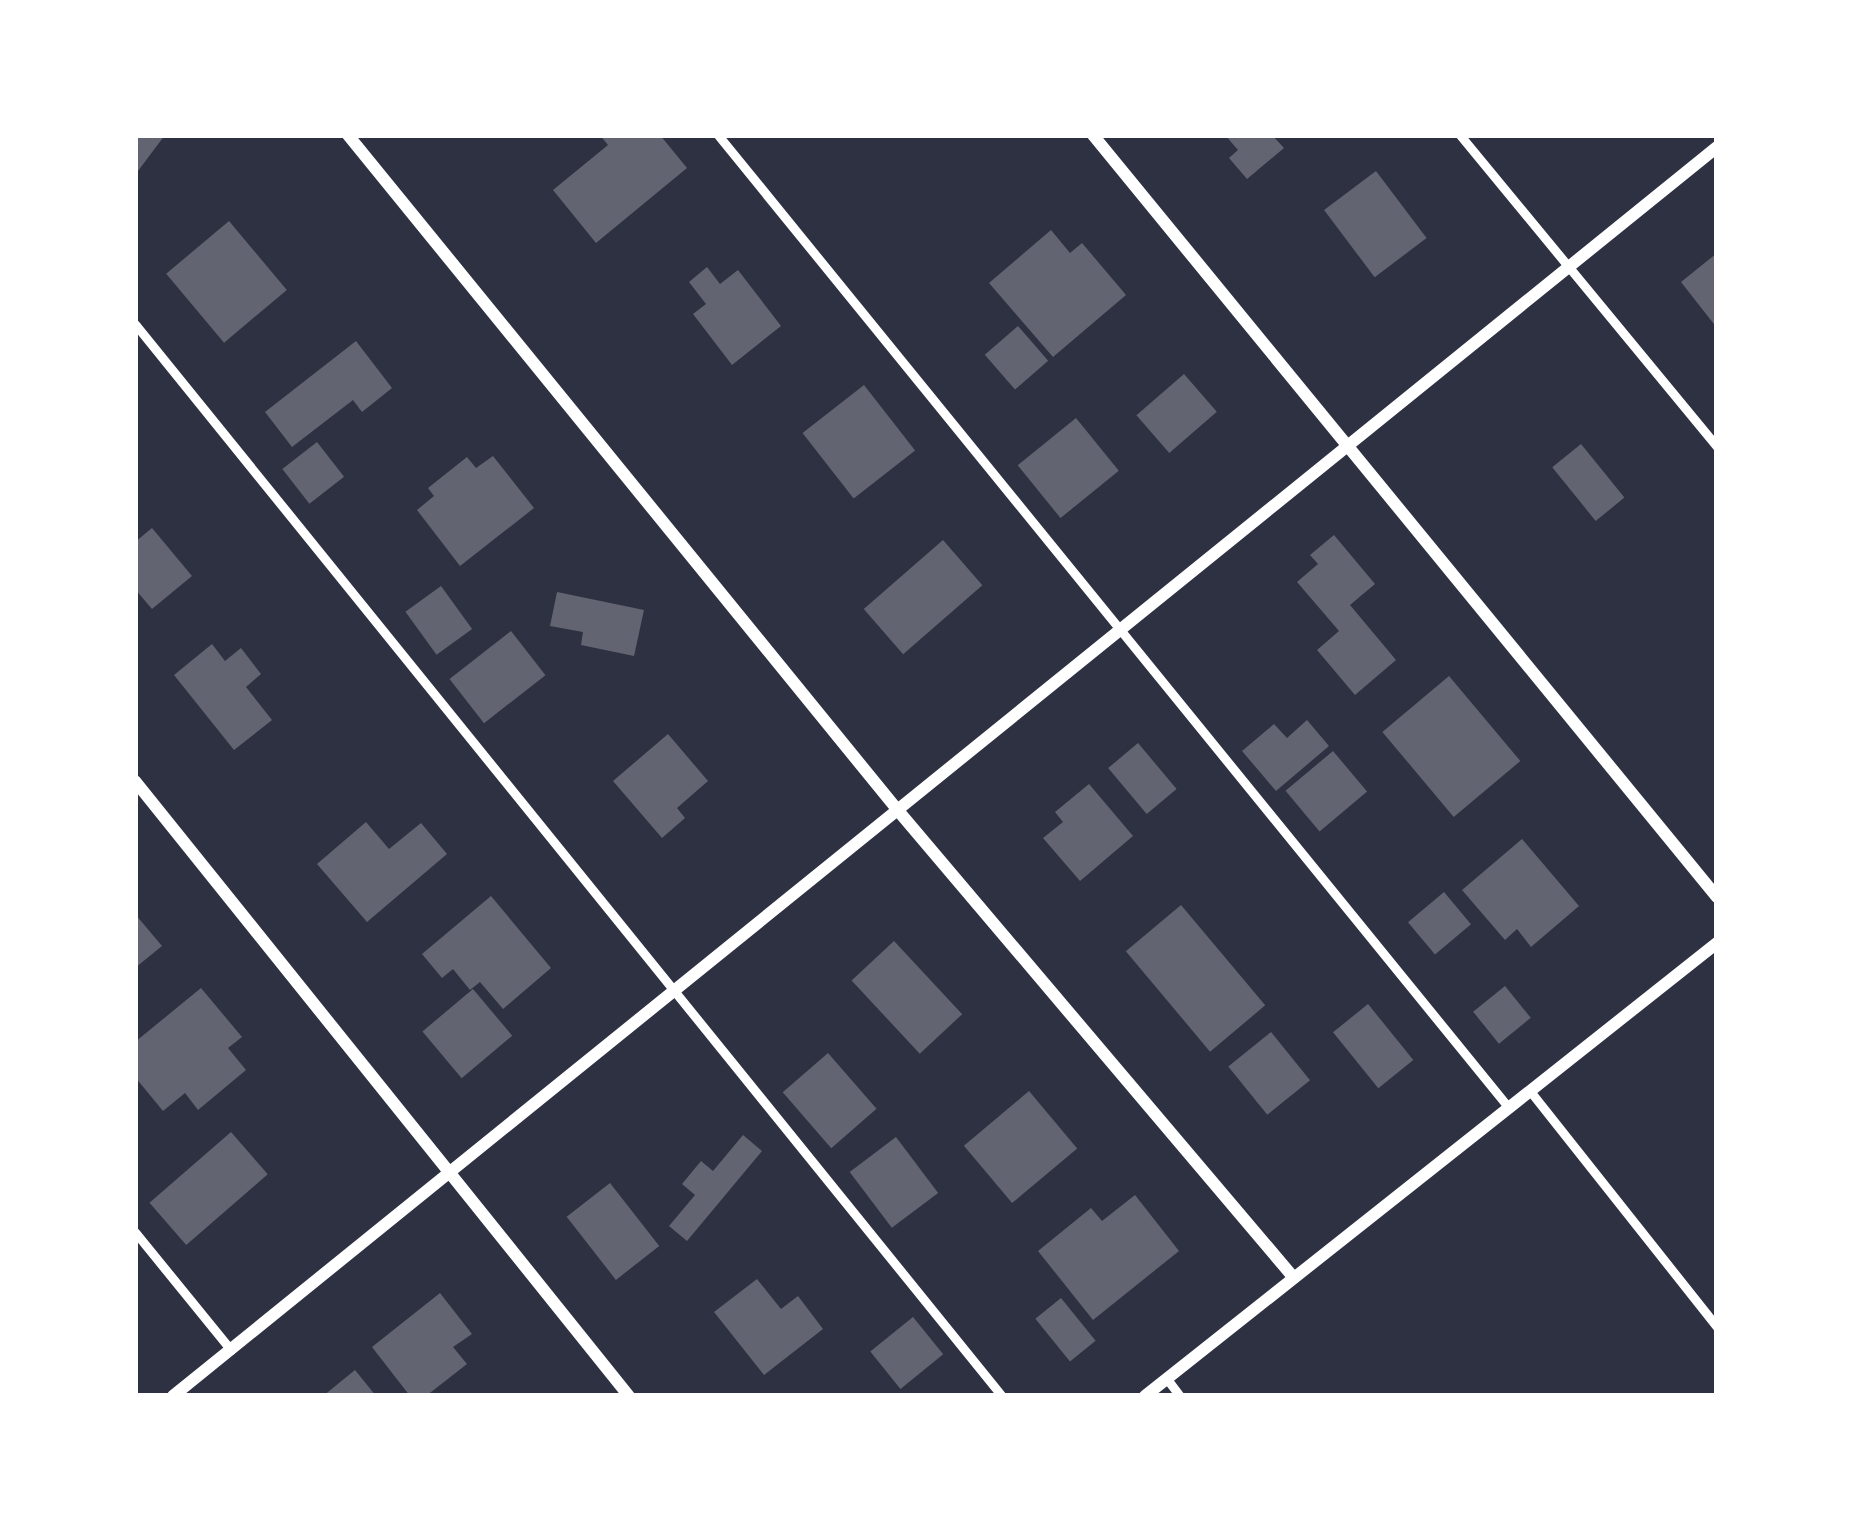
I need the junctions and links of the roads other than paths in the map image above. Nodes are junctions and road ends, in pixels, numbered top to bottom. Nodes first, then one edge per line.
1 (348, 135) edge
2 (718, 135) edge
3 (1093, 135) edge
4 (1460, 135) edge
5 (1717, 147) edge
6 (1568, 268) junction
7 (135, 324) edge
8 (1347, 446) junction
9 (1717, 447) edge
10 (1119, 629) junction
11 (135, 782) edge
12 (896, 807) junction
13 (1717, 897) edge
14 (1717, 944) edge
15 (675, 987) junction
16 (1530, 1091) junction
17 (1509, 1108) junction
18 (451, 1171) junction
19 (135, 1232) edge
20 (1294, 1278) junction
21 (1717, 1327) edge
22 (231, 1350) junction
23 (1166, 1379) junction
24 (173, 1396) edge
25 (629, 1396) edge
26 (1002, 1396) edge
27 (1145, 1396) edge
28 (1180, 1396) edge

1 - 12 street
2 - 10 lane
3 - 8 street
4 - 6 lane
5 - 6 street
6 - 8 street
6 - 9 lane
7 - 15 lane
8 - 10 street
8 - 13 street
10 - 12 street
10 - 17 lane
11 - 18 street
12 - 15 street
12 - 20 street
14 - 16 street
15 - 18 street
15 - 26 lane
16 - 17 street
16 - 21 lane
17 - 20 street
18 - 22 street
18 - 25 street
19 - 22 lane
20 - 23 street
22 - 24 street
23 - 27 street
23 - 28 lane

